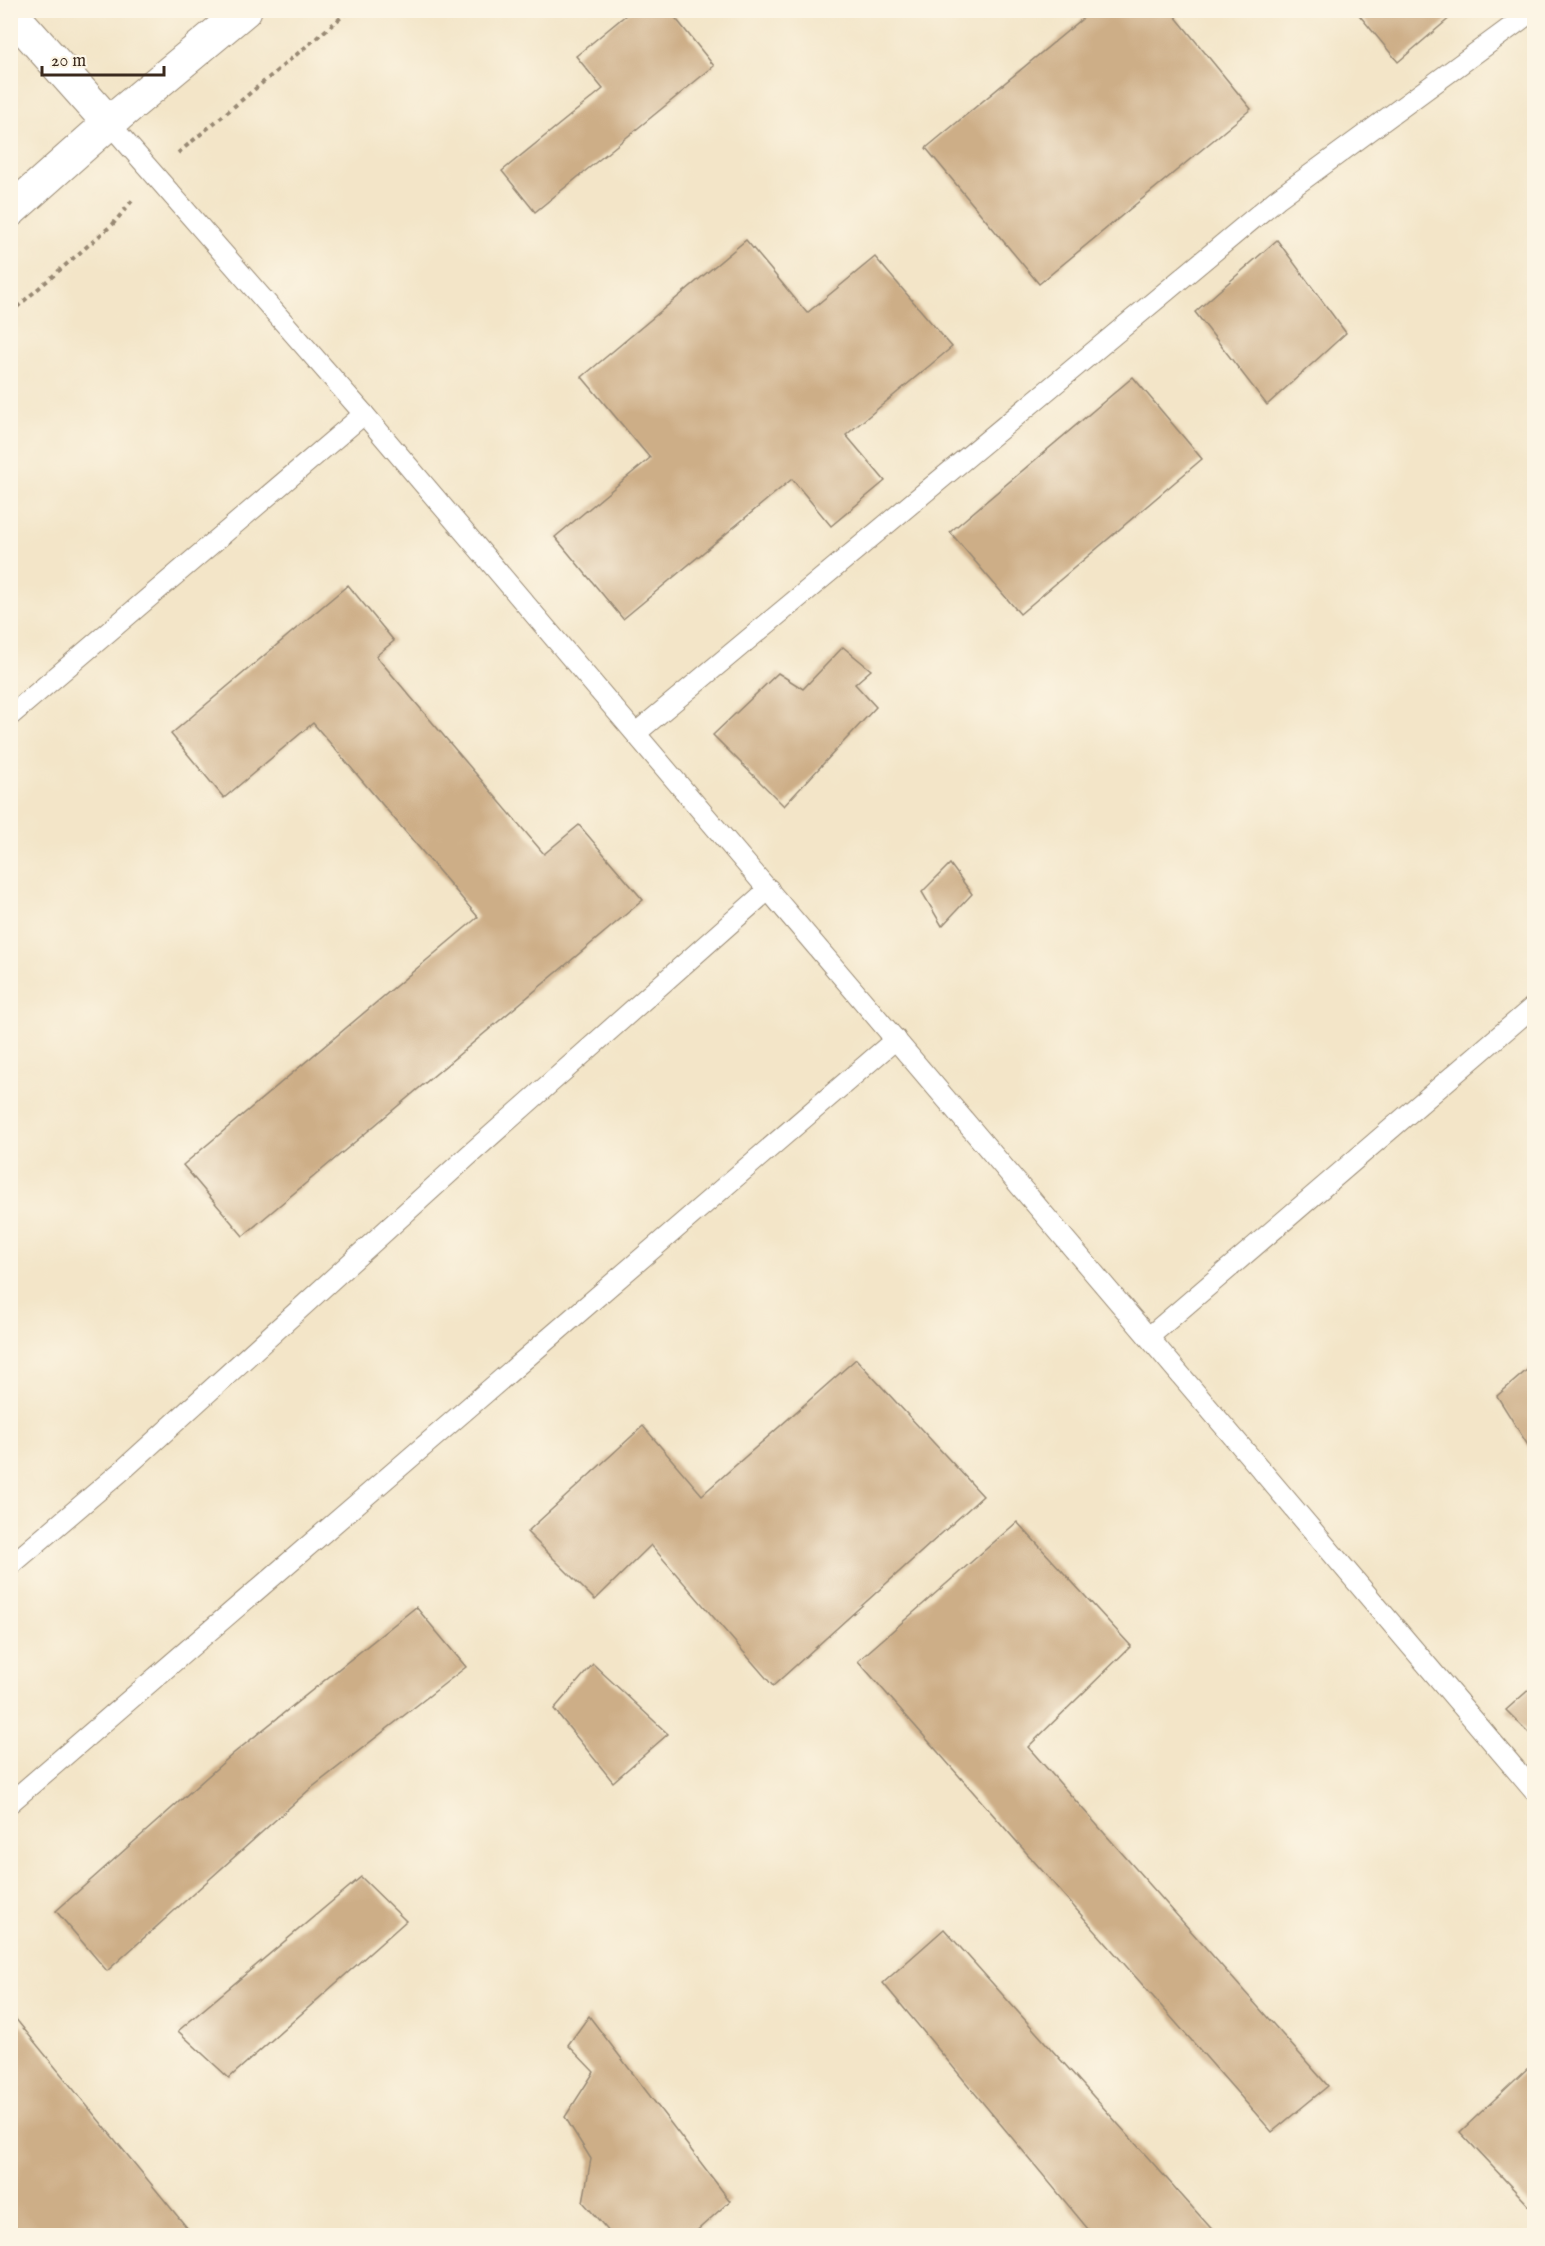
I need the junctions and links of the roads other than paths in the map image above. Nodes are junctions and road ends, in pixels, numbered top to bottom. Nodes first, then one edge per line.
1 (245, 10) edge
2 (1534, 10) edge
3 (10, 12) edge
4 (109, 123) junction
5 (10, 211) edge
6 (364, 414) junction
7 (10, 716) edge
8 (636, 734) junction
9 (769, 889) junction
10 (1534, 1006) edge
11 (896, 1039) junction
12 (1150, 1336) junction
13 (10, 1566) edge
14 (1534, 1791) edge
15 (10, 1803) edge

1 - 4 street
2 - 8 lane
3 - 4 street
4 - 5 street
4 - 6 lane
6 - 7 lane
6 - 8 lane
8 - 9 lane
9 - 11 lane
9 - 13 lane
10 - 12 lane
11 - 12 lane
11 - 15 lane
12 - 14 lane

